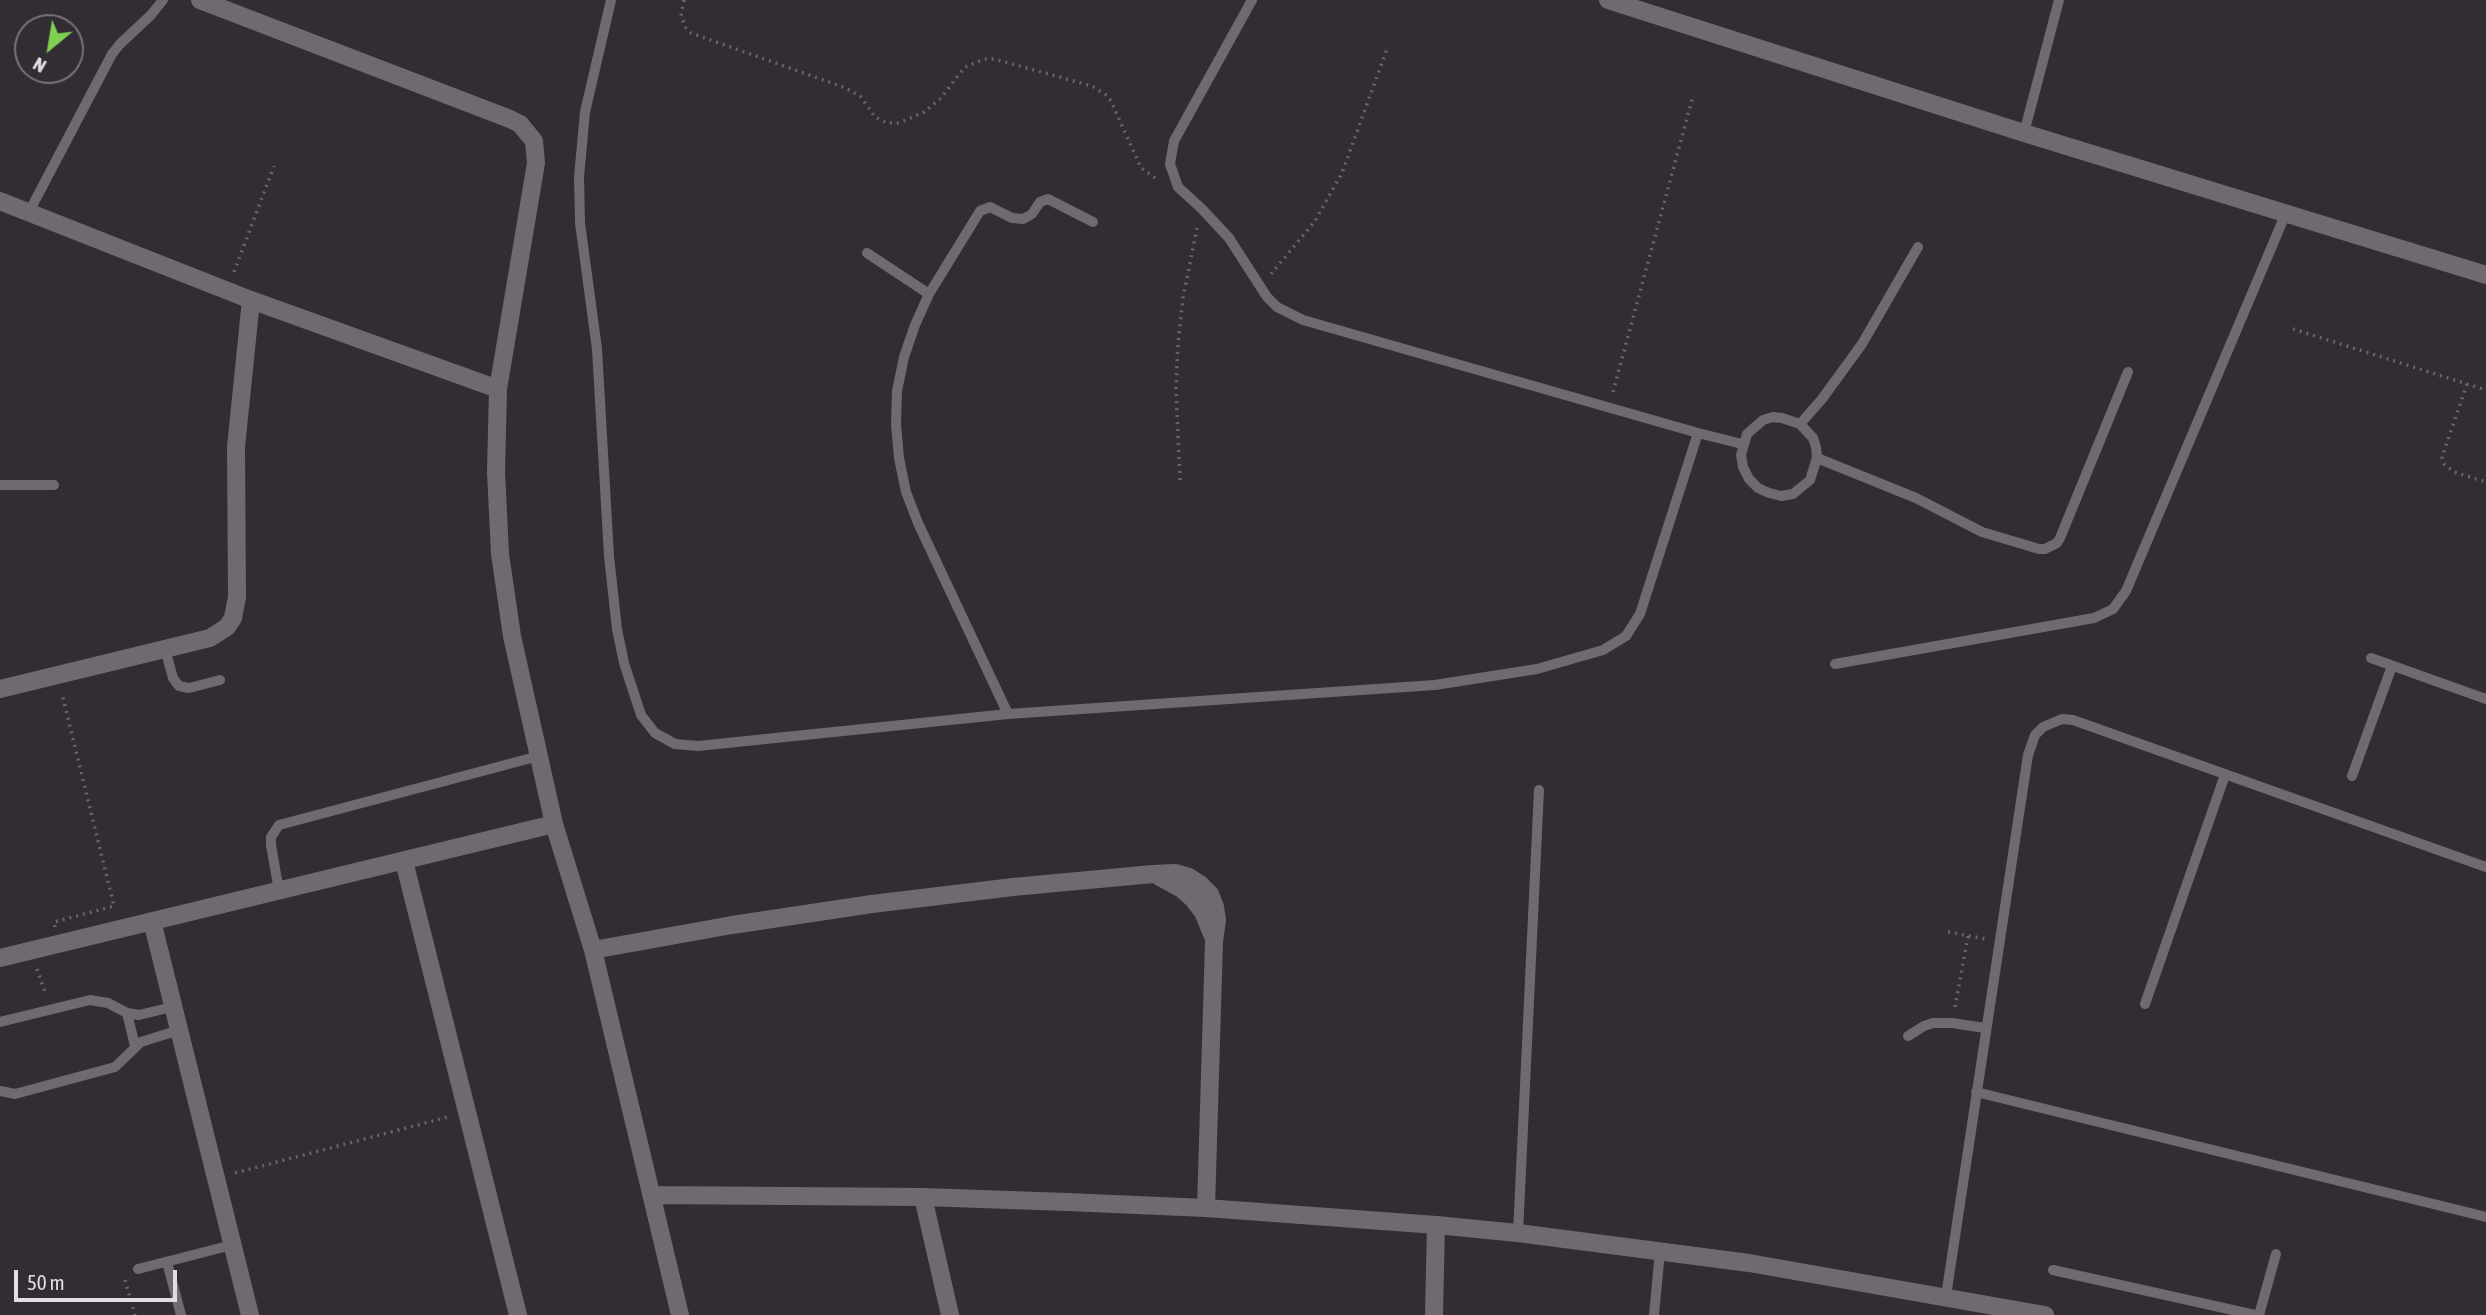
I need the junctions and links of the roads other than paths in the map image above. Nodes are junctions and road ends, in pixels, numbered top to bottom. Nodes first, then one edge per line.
1 (163, 0) edge
2 (200, 0) edge
3 (611, 0) edge
4 (1252, 0) edge
5 (1608, 0) edge
6 (2059, 0) edge
7 (1631, 3) edge
8 (2024, 133) junction
9 (1, 206) edge
10 (29, 212) junction
11 (2286, 213) junction
12 (1093, 222) dead end
13 (1918, 247) dead end
14 (867, 253) dead end
15 (2486, 275) edge
16 (929, 294) junction
17 (251, 300) junction
18 (2128, 372) dead end
19 (498, 389) junction
20 (1800, 424) junction
21 (1698, 433) junction
22 (1742, 444) junction
23 (1817, 458) junction
24 (0, 485) edge
25 (54, 485) dead end
26 (165, 649) junction
27 (2371, 658) dead end
28 (1835, 664) dead end
29 (2392, 666) junction
30 (220, 680) dead end
31 (0, 689) edge
32 (2486, 699) edge
33 (1008, 715) junction
34 (539, 756) junction
35 (2225, 775) junction
36 (2352, 776) dead end
37 (1539, 790) dead end
38 (554, 824) junction
39 (404, 861) junction
40 (2486, 867) edge
41 (279, 891) junction
42 (152, 921) junction
43 (593, 950) junction
44 (0, 958) edge
45 (2145, 1004) dead end
46 (172, 1007) junction
47 (127, 1013) junction
48 (0, 1022) edge
49 (1985, 1028) junction
50 (179, 1030) junction
51 (1908, 1036) dead end
52 (135, 1046) junction
53 (0, 1091) edge
54 (1976, 1092) junction
55 (652, 1195) junction
56 (923, 1197) junction
57 (1206, 1208) junction
58 (2486, 1217) edge
59 (1436, 1225) junction
60 (1518, 1233) junction
61 (232, 1245) junction
62 (1660, 1251) junction
63 (2276, 1254) dead end
64 (167, 1262) junction
65 (138, 1269) road end
66 (2053, 1270) dead end
67 (1946, 1296) junction
68 (181, 1315) edge
69 (250, 1315) edge
70 (518, 1315) edge
71 (680, 1315) edge
72 (950, 1315) edge
73 (1434, 1315) edge
74 (1654, 1315) edge
75 (2045, 1315) edge
76 (2257, 1315) edge

1 - 10 lane
2 - 19 street
3 - 33 lane
4 - 21 lane
5 - 7 street
6 - 8 lane
7 - 8 street
8 - 11 street
9 - 10 street
10 - 17 street
11 - 15 street
11 - 28 lane
12 - 16 lane
13 - 20 lane
14 - 16 lane
16 - 33 lane
17 - 19 street
17 - 26 street
18 - 23 lane
19 - 34 street
20 - 22 lane
20 - 23 lane
21 - 22 lane
21 - 33 lane
22 - 23 lane
24 - 25 lane
26 - 30 lane
26 - 31 street
27 - 29 lane
29 - 32 lane
29 - 36 lane
34 - 38 street
34 - 41 lane
35 - 40 lane
35 - 45 lane
35 - 49 lane
37 - 60 lane
38 - 39 street
38 - 43 street
39 - 41 street
39 - 70 street
41 - 42 street
42 - 44 street
42 - 46 street
43 - 55 street
43 - 57 street
46 - 47 lane
46 - 50 street
47 - 48 lane
47 - 52 lane
49 - 51 lane
49 - 54 lane
50 - 52 lane
50 - 61 street
52 - 53 lane
54 - 58 lane
54 - 67 lane
55 - 56 street
55 - 71 street
56 - 57 street
56 - 72 street
57 - 59 street
59 - 60 street
59 - 73 street
60 - 62 street
61 - 64 lane
61 - 69 street
62 - 67 street
62 - 74 lane
63 - 76 lane
64 - 65 lane
64 - 68 lane
66 - 76 lane
67 - 75 street

